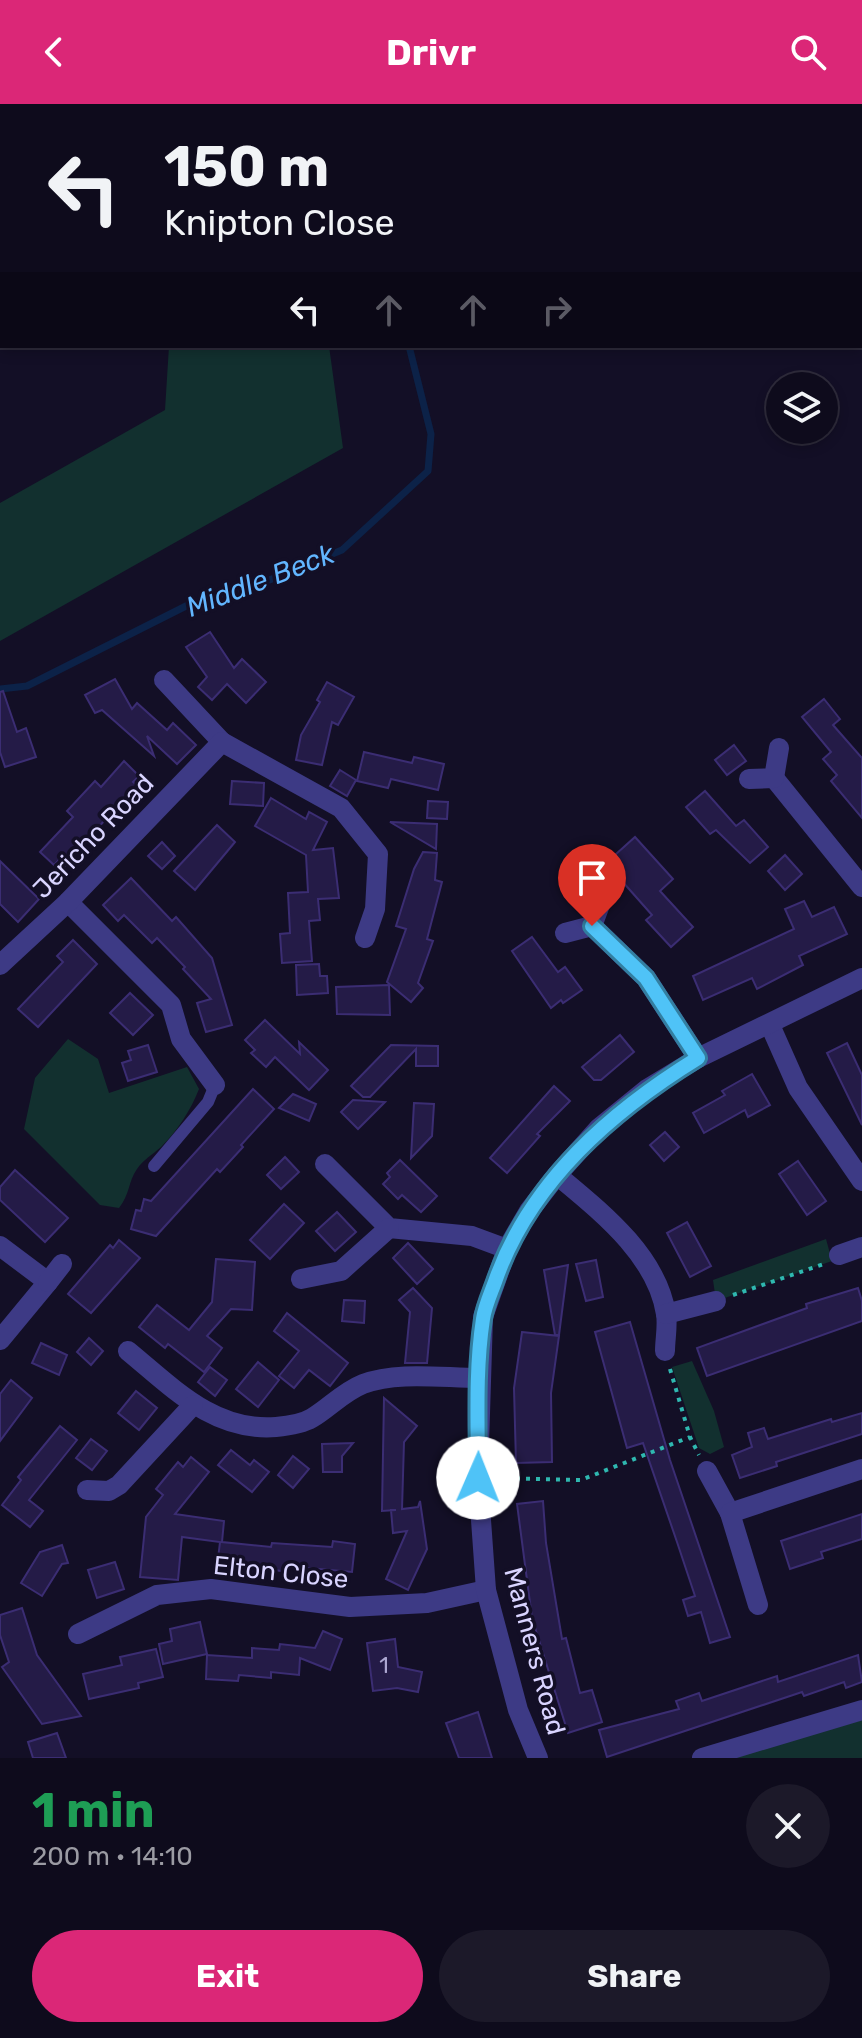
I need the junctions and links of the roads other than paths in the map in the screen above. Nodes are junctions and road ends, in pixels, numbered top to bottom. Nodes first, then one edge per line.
1 (164, 680) dead end
2 (222, 742) junction
3 (779, 748) dead end
4 (774, 778) junction
5 (749, 779) dead end
6 (862, 887) edge
7 (68, 902) junction
8 (601, 902) dead end
9 (592, 926) junction
10 (565, 933) dead end
11 (365, 938) dead end
12 (3, 956) edge
13 (862, 978) edge
14 (770, 1025) junction
15 (698, 1058) junction
16 (215, 1085) joint
17 (325, 1164) dead end
18 (154, 1166) dead end
19 (557, 1175) junction
20 (862, 1181) edge
21 (389, 1228) junction
22 (0, 1246) edge
23 (862, 1247) edge
24 (507, 1249) junction
25 (839, 1255) road end
26 (62, 1264) dead end
27 (301, 1279) dead end
28 (48, 1282) junction
29 (716, 1301) road end
30 (666, 1314) junction
31 (0, 1340) edge
32 (128, 1351) dead end
33 (665, 1351) road end
34 (479, 1378) junction
35 (193, 1405) junction
36 (862, 1469) edge
37 (707, 1471) road end
38 (87, 1490) dead end
39 (730, 1513) junction
40 (486, 1590) junction
41 (758, 1605) dead end
42 (78, 1634) dead end
43 (862, 1710) edge
44 (538, 1758) edge
45 (702, 1758) edge

1 - 2 street
2 - 7 street, Jericho Road
2 - 11 street
3 - 4 street
4 - 5 street
4 - 6 street
7 - 12 street, Jericho Road
7 - 16 street
8 - 9 street
9 - 10 street
9 - 15 street
13 - 14 street, Manners Road
14 - 15 street, Manners Road
14 - 20 street
15 - 19 street, Manners Road
16 - 18 lane
17 - 21 street
19 - 24 street, Manners Road
19 - 30 street
21 - 24 street
21 - 27 street
22 - 28 street
23 - 25 street
24 - 34 street, Manners Road
26 - 28 street
28 - 31 street
29 - 30 street
30 - 33 street
32 - 35 street
34 - 35 street
34 - 40 street, Manners Road
35 - 38 street
36 - 39 street
37 - 39 street
39 - 41 street
40 - 42 street, Elton Close
40 - 44 street, Manners Road
43 - 45 street

